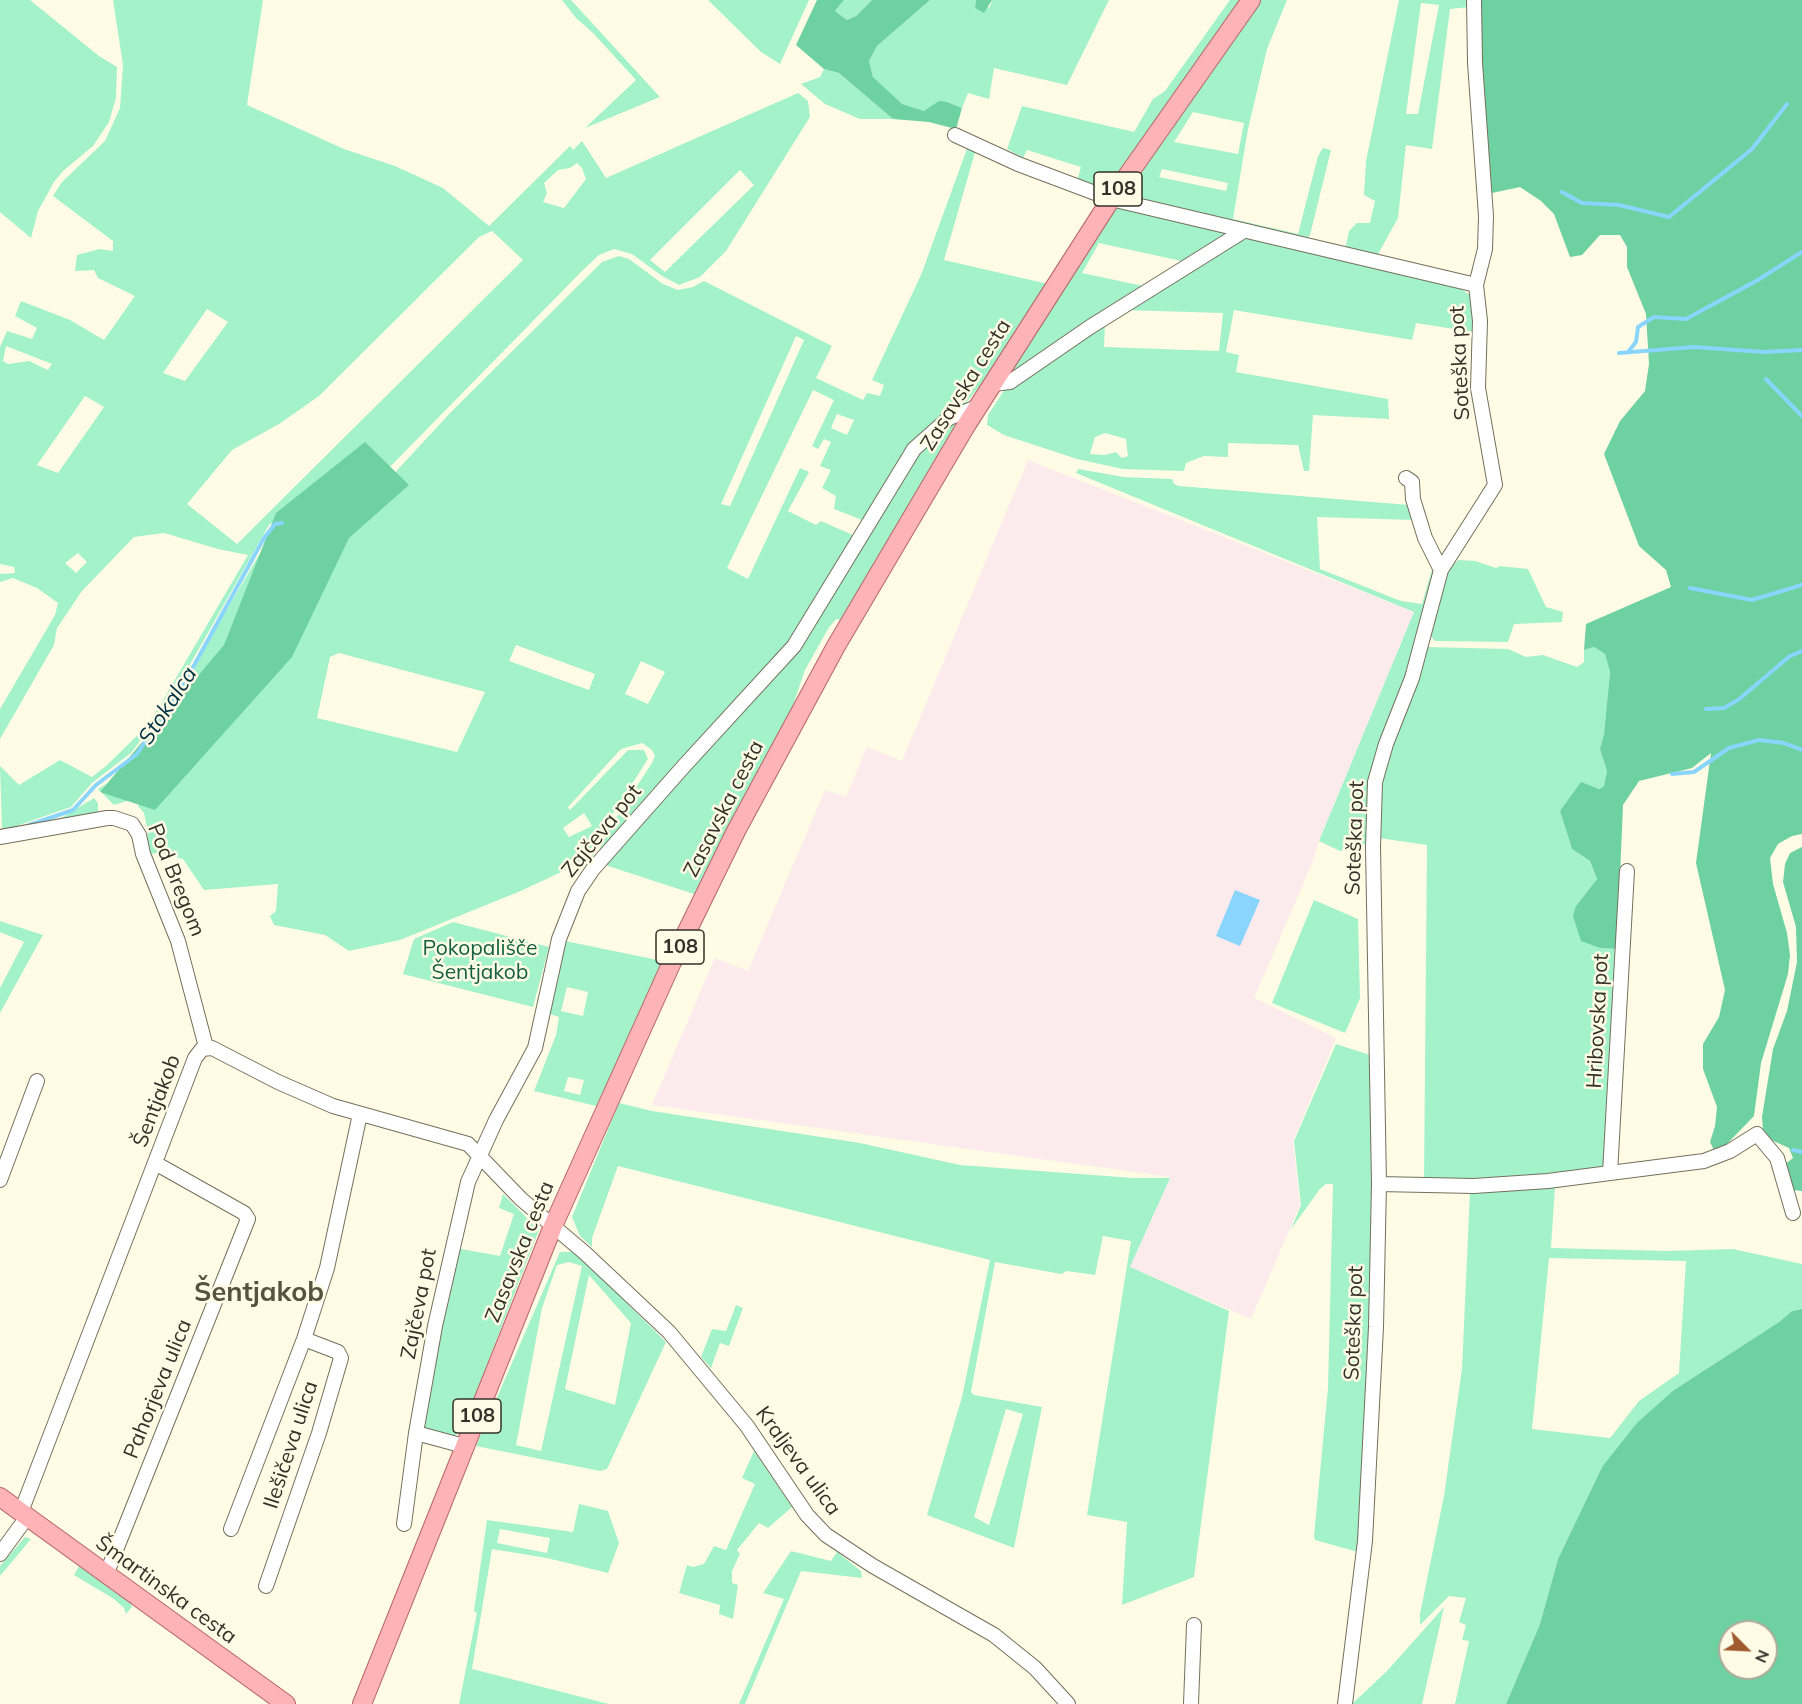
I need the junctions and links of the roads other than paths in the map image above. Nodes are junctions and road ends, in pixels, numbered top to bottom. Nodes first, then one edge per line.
1 (1251, 0) edge
2 (1474, 0) edge
3 (955, 135) dead end
4 (1110, 199) junction
5 (1242, 232) junction
6 (1476, 285) junction
7 (993, 384) junction
8 (977, 407) junction
9 (1406, 478) dead end
10 (1441, 570) junction
11 (0, 837) edge
12 (1627, 871) dead end
13 (206, 1047) junction
14 (37, 1081) dead end
15 (360, 1114) junction
16 (478, 1157) junction
17 (155, 1164) junction
18 (1610, 1173) junction
19 (0, 1180) edge
20 (1379, 1184) junction
21 (1793, 1214) dead end
22 (553, 1226) junction
23 (304, 1339) junction
24 (416, 1433) junction
25 (464, 1446) junction
26 (0, 1497) edge
27 (24, 1514) junction
28 (404, 1524) dead end
29 (231, 1529) dead end
30 (0, 1554) edge
31 (106, 1575) junction
32 (266, 1586) dead end
33 (1194, 1625) dead end
34 (375, 1669) junction
35 (253, 1680) junction
36 (266, 1704) edge
37 (286, 1704) edge
38 (353, 1704) edge
39 (362, 1704) edge
40 (1068, 1704) edge
41 (1191, 1704) edge
42 (1346, 1704) edge

1 - 4 main road, Zasavska cesta / 108
2 - 6 street, Soteška pot
3 - 4 street
4 - 5 street
4 - 7 main road, Zasavska cesta / 108
5 - 6 street
5 - 7 street
6 - 10 street, Soteška pot
7 - 8 main road, Zasavska cesta / 108
8 - 16 street, Zajčeva pot
8 - 22 main road, Zasavska cesta / 108
9 - 10 street
10 - 20 street, Soteška pot
11 - 13 street, Pod Bregom
12 - 18 street, Hribovska pot
13 - 15 street, Šentjakob
13 - 17 street, Šentjakob
14 - 19 street
15 - 16 street, Šentjakob
15 - 23 street, Ilešičeva ulica
16 - 22 street, Šentjakob
16 - 24 street, Zajčeva pot
17 - 27 street, Šentjakob
17 - 31 street, Pahorjeva ulica
18 - 20 street
18 - 21 street
20 - 42 street, Soteška pot
22 - 25 main road, Zasavska cesta / 108
22 - 40 street, Kraljeva ulica
23 - 29 street, Ilešičeva ulica
23 - 32 street, Ilešičeva ulica
24 - 25 street
24 - 28 street, Zajčeva pot
25 - 34 main road, Zasavska cesta / 108
26 - 27 main road, Šmartinska cesta
27 - 30 street, Šentjakob
27 - 31 main road, Šmartinska cesta
31 - 35 main road, Šmartinska cesta
33 - 41 street
34 - 38 main road
34 - 39 main road, Zasavska cesta / 108
35 - 36 main road
35 - 37 main road, Šmartinska cesta

